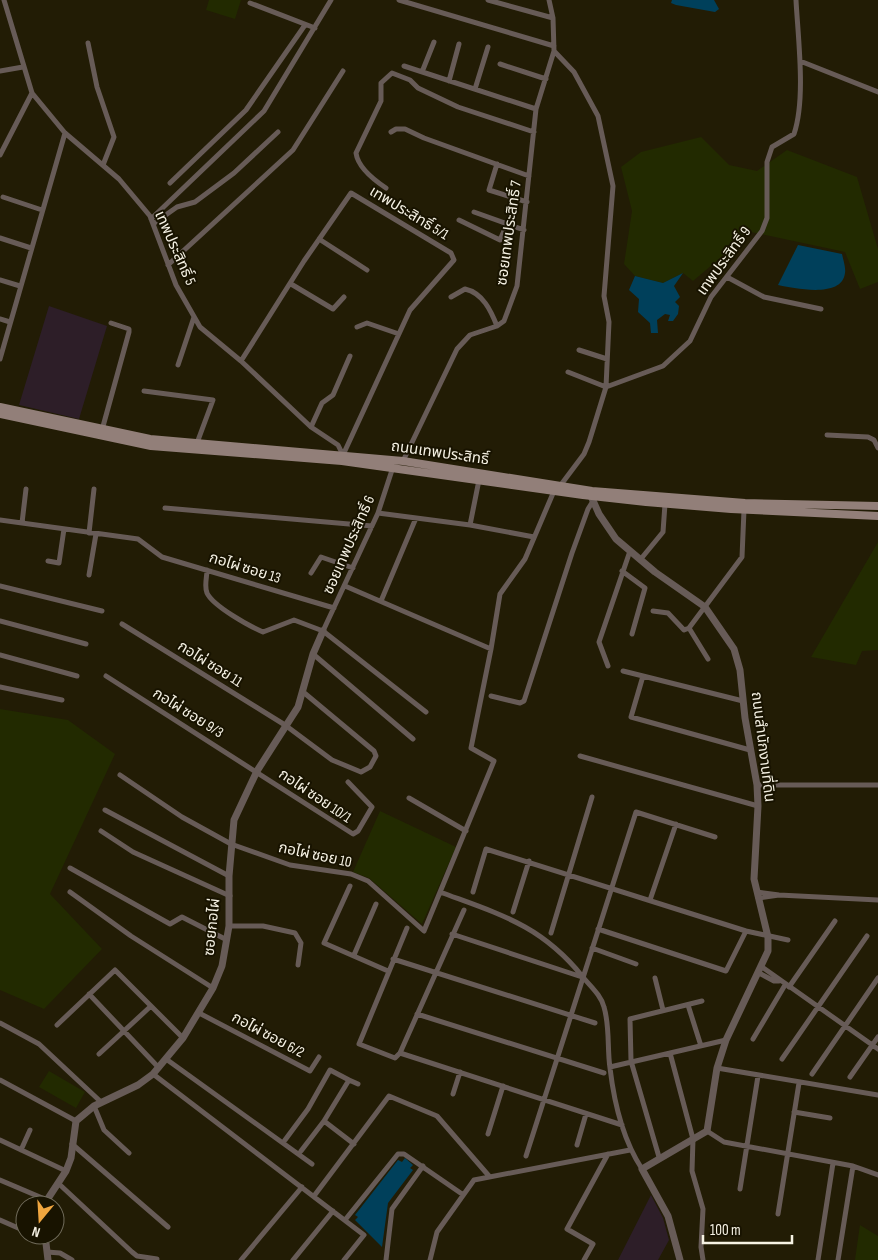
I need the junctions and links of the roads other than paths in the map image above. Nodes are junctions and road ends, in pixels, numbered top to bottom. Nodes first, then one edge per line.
1 (4, 0) edge
2 (332, 0) edge
3 (399, 0) edge
4 (488, 0) edge
5 (548, 0) edge
6 (796, 0) edge
7 (250, 3) dead end
8 (553, 18) junction
9 (305, 25) junction
10 (316, 28) junction
11 (434, 42) dead end
12 (88, 43) dead end
13 (460, 44) dead end
14 (488, 47) dead end
15 (554, 48) junction
16 (800, 61) junction
17 (500, 64) dead end
18 (404, 66) dead end
19 (23, 68) junction
20 (343, 71) dead end
21 (0, 72) edge
22 (422, 72) junction
23 (546, 79) junction
24 (449, 81) junction
25 (475, 89) junction
26 (878, 92) edge
27 (32, 93) junction
28 (536, 109) junction
29 (278, 132) dead end
30 (391, 132) dead end
31 (534, 132) junction
32 (65, 133) junction
33 (0, 155) edge
34 (497, 164) junction
35 (103, 165) junction
36 (530, 176) junction
37 (170, 183) dead end
38 (386, 188) dead end
39 (3, 197) dead end
40 (527, 202) junction
41 (42, 210) junction
42 (474, 212) dead end
43 (459, 220) dead end
44 (152, 221) junction
45 (507, 224) junction
46 (524, 230) junction
47 (0, 238) edge
48 (319, 239) junction
49 (31, 248) junction
50 (168, 265) junction
51 (367, 270) dead end
52 (727, 277) junction
53 (0, 280) edge
54 (291, 284) junction
55 (20, 286) junction
56 (344, 297) dead end
57 (451, 297) dead end
58 (822, 309) dead end
59 (194, 317) junction
60 (0, 319) edge
61 (10, 322) junction
62 (111, 323) dead end
63 (497, 326) junction
64 (357, 327) dead end
65 (399, 334) junction
66 (579, 350) dead end
67 (350, 356) dead end
68 (0, 359) edge
69 (607, 359) junction
70 (241, 362) junction
71 (178, 365) dead end
72 (568, 372) dead end
73 (606, 387) junction
74 (144, 391) dead end
75 (0, 407) edge
76 (0, 414) edge
77 (310, 427) junction
78 (102, 430) junction
79 (827, 435) dead end
80 (197, 444) junction
81 (878, 448) edge
82 (343, 455) junction
83 (403, 461) junction
84 (393, 467) junction
85 (479, 480) junction
86 (557, 488) junction
87 (26, 489) dead end
88 (94, 489) dead end
89 (592, 496) junction
90 (665, 504) junction
91 (878, 506) edge
92 (165, 508) dead end
93 (744, 510) junction
94 (378, 513) junction
95 (878, 516) edge
96 (416, 518) junction
97 (0, 520) edge
98 (22, 523) junction
99 (470, 525) junction
100 (372, 526) junction
101 (64, 529) junction
102 (89, 533) junction
103 (96, 534) junction
104 (534, 538) junction
105 (630, 551) junction
106 (640, 560) junction
107 (48, 561) dead end
108 (353, 568) junction
109 (208, 570) junction
110 (622, 571) junction
111 (311, 573) dead end
112 (89, 575) dead end
113 (0, 586) edge
114 (345, 586) junction
115 (380, 601) junction
116 (705, 607) junction
117 (334, 608) junction
118 (102, 611) dead end
119 (653, 611) dead end
120 (0, 621) edge
121 (122, 624) dead end
122 (689, 628) junction
123 (323, 631) junction
124 (632, 634) dead end
125 (86, 644) dead end
126 (492, 650) junction
127 (313, 654) junction
128 (0, 656) edge
129 (708, 659) dead end
130 (608, 666) dead end
131 (623, 671) dead end
132 (77, 676) dead end
133 (106, 676) dead end
134 (644, 676) junction
135 (0, 687) edge
136 (302, 691) junction
137 (491, 696) dead end
138 (62, 700) dead end
139 (743, 701) junction
140 (426, 712) dead end
141 (285, 725) junction
142 (413, 739) dead end
143 (750, 750) junction
144 (580, 756) dead end
145 (256, 771) junction
146 (120, 775) dead end
147 (348, 782) dead end
148 (757, 784) junction
149 (878, 785) edge
150 (592, 797) dead end
151 (409, 798) dead end
152 (758, 806) junction
153 (105, 810) dead end
154 (676, 824) junction
155 (101, 831) dead end
156 (466, 831) junction
157 (716, 837) dead end
158 (231, 844) junction
159 (529, 861) junction
160 (70, 868) dead end
161 (568, 873) junction
162 (230, 876) junction
163 (350, 886) dead end
164 (612, 889) junction
165 (70, 892) dead end
166 (440, 892) junction
167 (473, 892) dead end
168 (757, 895) junction
169 (230, 896) junction
170 (650, 900) junction
171 (878, 900) edge
172 (376, 904) dead end
173 (464, 910) dead end
174 (513, 912) dead end
175 (834, 921) dead end
176 (229, 926) junction
177 (407, 928) dead end
178 (598, 929) junction
179 (746, 931) junction
180 (551, 933) dead end
181 (452, 934) junction
182 (867, 936) dead end
183 (768, 937) junction
184 (227, 940) junction
185 (788, 940) dead end
186 (592, 948) junction
187 (354, 955) junction
188 (393, 959) junction
189 (636, 964) dead end
190 (298, 965) dead end
191 (760, 970) junction
192 (388, 971) junction
193 (435, 972) junction
194 (582, 977) junction
195 (655, 978) dead end
196 (878, 978) edge
197 (787, 986) junction
198 (213, 988) junction
199 (89, 994) junction
200 (702, 1001) dead end
201 (688, 1005) junction
202 (151, 1006) junction
203 (817, 1007) junction
204 (663, 1010) junction
205 (199, 1013) junction
206 (417, 1014) junction
207 (570, 1016) junction
208 (595, 1023) dead end
209 (0, 1024) edge
210 (58, 1025) dead end
211 (844, 1026) junction
212 (124, 1030) junction
213 (878, 1037) edge
214 (183, 1038) junction
215 (753, 1039) dead end
216 (726, 1040) junction
217 (872, 1045) junction
218 (701, 1046) junction
219 (878, 1050) edge
220 (400, 1053) junction
221 (670, 1053) junction
222 (99, 1054) dead end
223 (319, 1057) dead end
224 (557, 1058) junction
225 (166, 1059) junction
226 (782, 1059) dead end
227 (631, 1061) junction
228 (610, 1067) junction
229 (159, 1068) junction
230 (717, 1068) junction
231 (460, 1072) junction
232 (604, 1073) dead end
233 (153, 1074) junction
234 (812, 1074) dead end
235 (758, 1076) junction
236 (850, 1077) dead end
237 (0, 1080) edge
238 (349, 1080) junction
239 (799, 1083) junction
240 (358, 1084) dead end
241 (503, 1086) junction
242 (453, 1094) dead end
243 (878, 1095) edge
244 (544, 1100) junction
245 (101, 1102) junction
246 (94, 1106) junction
247 (794, 1112) junction
248 (586, 1114) junction
249 (830, 1118) dead end
250 (76, 1121) junction
251 (324, 1121) junction
252 (622, 1125) junction
253 (30, 1130) dead end
254 (708, 1131) junction
255 (488, 1134) dead end
256 (693, 1139) junction
257 (0, 1140) edge
258 (285, 1140) dead end
259 (72, 1144) junction
260 (354, 1144) junction
261 (577, 1145) dead end
262 (746, 1147) junction
263 (21, 1150) junction
264 (630, 1150) junction
265 (301, 1151) dead end
266 (129, 1153) dead end
267 (608, 1154) junction
268 (786, 1154) junction
269 (526, 1156) dead end
270 (659, 1157) junction
271 (833, 1163) junction
272 (312, 1164) dead end
273 (423, 1166) junction
274 (853, 1166) junction
275 (642, 1169) junction
276 (66, 1171) junction
277 (878, 1175) edge
278 (489, 1176) junction
279 (0, 1180) edge
280 (58, 1184) junction
281 (302, 1187) junction
282 (740, 1189) dead end
283 (462, 1194) junction
284 (32, 1195) edge
285 (51, 1195) edge
286 (314, 1196) junction
287 (333, 1211) junction
288 (778, 1214) dead end
289 (0, 1220) edge
290 (345, 1220) junction
291 (15, 1227) edge
292 (168, 1227) dead end
293 (46, 1245) edge
294 (47, 1252) junction
295 (157, 1259) edge
296 (48, 1260) edge
297 (72, 1260) edge
298 (242, 1260) edge
299 (294, 1260) edge
300 (344, 1260) edge
301 (386, 1260) edge
302 (430, 1260) edge
303 (584, 1260) edge
304 (680, 1260) edge
305 (703, 1260) edge
306 (818, 1260) edge
307 (838, 1260) edge

1 - 19 street, เทพประสิทธิ์ 5
2 - 10 street
3 - 15 street
4 - 8 street
5 - 8 street, ซอยเทพประสิทธิ์ 7
6 - 16 street, เทพประสิทธิ์ 9
7 - 9 street
8 - 15 street, ซอยเทพประสิทธิ์ 7
9 - 10 street
9 - 37 street
10 - 44 street
11 - 22 street
12 - 35 street
13 - 24 street
14 - 25 street
15 - 23 street, ซอยเทพประสิทธิ์ 7
15 - 69 street
16 - 26 street
16 - 52 street, เทพประสิทธิ์ 9
17 - 23 street
18 - 22 street
19 - 21 street
19 - 27 street, เทพประสิทธิ์ 5
20 - 50 street
22 - 24 street
23 - 28 street, ซอยเทพประสิทธิ์ 7
24 - 25 street
25 - 28 street
27 - 32 street, เทพประสิทธิ์ 5
27 - 33 street
28 - 31 street, ซอยเทพประสิทธิ์ 7
29 - 44 street
30 - 34 street
31 - 36 street, ซอยเทพประสิทธิ์ 7
31 - 38 street
32 - 35 street, เทพประสิทธิ์ 5
32 - 41 street
34 - 36 street
34 - 40 street
35 - 44 street, เทพประสิทธิ์ 5
36 - 40 street, ซอยเทพประสิทธิ์ 7
39 - 41 street
40 - 46 street, ซอยเทพประสิทธิ์ 7
41 - 49 street
42 - 45 street
43 - 45 street
44 - 50 street, เทพประสิทธิ์ 5
45 - 46 street
46 - 63 street, ซอยเทพประสิทธิ์ 7
47 - 49 street
48 - 51 street
48 - 54 street, เทพประสิทธิ์ 5/1
48 - 65 street, เทพประสิทธิ์ 5/1
49 - 55 street
50 - 59 street, เทพประสิทธิ์ 5
52 - 58 street
52 - 73 street, เทพประสิทธิ์ 9
53 - 55 street
54 - 56 street
54 - 70 street, เทพประสิทธิ์ 5/1
55 - 61 street
57 - 63 street
59 - 70 street, เทพประสิทธิ์ 5
59 - 71 street
60 - 61 street
61 - 68 street
62 - 78 street
63 - 83 street
64 - 65 street
65 - 82 street, เทพประสิทธิ์ 5/1
66 - 69 street
67 - 77 street
69 - 73 street
70 - 77 street, เทพประสิทธิ์ 5
72 - 73 street
73 - 86 street
74 - 80 street
75 - 78 main road, ถนนเทพประสิทธิ์
76 - 84 main road, ถนนเทพประสิทธิ์
77 - 82 street, เทพประสิทธิ์ 5
78 - 80 main road, ถนนเทพประสิทธิ์
79 - 81 street
80 - 82 main road, ถนนเทพประสิทธิ์
82 - 83 main road, ถนนเทพประสิทธิ์
83 - 84 main road
83 - 86 main road, ถนนเทพประสิทธิ์
84 - 85 main road, ถนนเทพประสิทธิ์
84 - 94 street, ซอยเทพประสิทธิ์ 6
85 - 86 main road, ถนนเทพประสิทธิ์
85 - 99 street
86 - 89 main road, ถนนเทพประสิทธิ์
86 - 104 street
87 - 98 street
88 - 102 street
89 - 90 main road, ถนนเทพประสิทธิ์
89 - 91 main road, ถนนเทพประสิทธิ์
89 - 105 street
89 - 137 street
90 - 93 main road, ถนนเทพประสิทธิ์
90 - 106 street
92 - 100 street
93 - 95 main road, ถนนเทพประสิทธิ์
93 - 116 street
94 - 96 street
94 - 100 street, ซอยเทพประสิทธิ์ 6
96 - 99 street
96 - 115 street
97 - 98 street, กอไผ่ ซอย 13
98 - 101 street, กอไผ่ ซอย 13
99 - 104 street
100 - 108 street, ซอยเทพประสิทธิ์ 6
101 - 102 street, กอไผ่ ซอย 13
101 - 107 street
102 - 103 street, กอไผ่ ซอย 13
103 - 109 street, กอไผ่ ซอย 13
103 - 112 street
104 - 126 street
105 - 106 street
105 - 110 street
106 - 116 street
108 - 111 street
108 - 114 street, ซอยเทพประสิทธิ์ 6
109 - 117 street, กอไผ่ ซอย 13
109 - 123 street
110 - 124 street
110 - 130 street
113 - 118 street
114 - 115 street
114 - 117 street, ซอยเทพประสิทธิ์ 6
115 - 126 street
116 - 122 street
116 - 139 street, ถนนสำนักงานที่ดิน
117 - 123 street, ซอยเทพประสิทธิ์ 6
119 - 122 street
120 - 125 street
121 - 141 street, กอไผ่ ซอย 11
122 - 129 street
123 - 127 street, ซอยกอไผ่
123 - 140 street
126 - 156 street
127 - 136 street, ซอยกอไผ่
127 - 142 street
128 - 132 street
131 - 134 street
133 - 145 street, กอไผ่ ซอย 9/3
134 - 139 street
134 - 143 street
135 - 138 street
136 - 141 street, ซอยกอไผ่
136 - 141 street, กอไผ่ ซอย 11
139 - 143 street, ถนนสำนักงานที่ดิน
141 - 145 street, ซอยกอไผ่
143 - 148 street, ถนนสำนักงานที่ดิน
144 - 152 street
145 - 147 street, กอไผ่ ซอย 10/1
145 - 158 street, ซอยกอไผ่
146 - 158 street
148 - 149 street
148 - 152 street, ถนนสำนักงานที่ดิน
150 - 161 street
151 - 156 street
152 - 168 street, ถนนสำนักงานที่ดิน
153 - 162 street
154 - 157 street
154 - 164 street
154 - 170 street
155 - 169 street
156 - 166 street
158 - 162 street, ซอยกอไผ่
158 - 166 street, กอไผ่ ซอย 10
159 - 161 street
159 - 167 street
159 - 174 street
160 - 184 street
161 - 164 street
161 - 180 street
162 - 169 street, ซอยกอไผ่
163 - 187 street
164 - 170 street
164 - 178 street
165 - 198 street
166 - 194 street
168 - 171 street
168 - 183 street, ถนนสำนักงานที่ดิน
169 - 176 street, ซอยกอไผ่
170 - 179 street
172 - 187 street
173 - 181 street
175 - 197 street
176 - 184 street, ซอยกอไผ่
176 - 190 street
177 - 188 street
178 - 179 street
178 - 186 street
179 - 183 street
181 - 193 street
181 - 194 street
182 - 203 street
183 - 185 street
183 - 191 street, ถนนสำนักงานที่ดิน
184 - 198 street, ซอยกอไผ่
186 - 189 street
186 - 194 street
187 - 192 street
188 - 192 street
188 - 193 street
191 - 197 street
191 - 216 street, ถนนสำนักงานที่ดิน
192 - 220 street
193 - 206 street
193 - 207 street
194 - 207 street
194 - 228 street
195 - 204 street
196 - 211 street
197 - 203 street
197 - 215 street
198 - 205 street, ซอยกอไผ่
199 - 202 street
199 - 210 street
199 - 212 street
200 - 201 street
201 - 204 street
201 - 218 street
202 - 212 street
202 - 214 street
203 - 211 street
203 - 226 street
204 - 227 street
205 - 214 street, ซอยกอไผ่
205 - 223 street, กอไผ่ ซอย 6/2
206 - 220 street
206 - 224 street
207 - 208 street
207 - 224 street
209 - 245 street
211 - 217 street
211 - 234 street
212 - 222 street
212 - 229 street
213 - 217 street
214 - 225 street, ซอยกอไผ่
216 - 218 street
216 - 230 street, ถนนสำนักงานที่ดิน
217 - 219 street
217 - 236 street
218 - 221 street
220 - 231 street
221 - 227 street
221 - 256 street
224 - 232 street
224 - 244 street
225 - 229 street, ซอยกอไผ่
225 - 272 street
227 - 228 street
227 - 270 street
228 - 252 street
229 - 233 street, ซอยกอไผ่
230 - 235 street
230 - 254 street, ถนนสำนักงานที่ดิน
231 - 241 street
231 - 242 street
233 - 245 street, ซอยกอไผ่
233 - 281 street
235 - 239 street
235 - 262 street
237 - 250 street
238 - 240 street
238 - 251 street
238 - 258 street
239 - 243 street
239 - 247 street
241 - 244 street
241 - 255 street
244 - 248 street
244 - 269 street
245 - 246 street, ซอยกอไผ่
246 - 250 street, ซอยกอไผ่
246 - 266 street
247 - 249 street
247 - 268 street
248 - 252 street
248 - 261 street
250 - 259 street
251 - 260 street
251 - 265 street
252 - 264 street
253 - 263 street
254 - 256 street
254 - 262 street
256 - 270 street
256 - 305 street
257 - 263 street
259 - 276 street
259 - 292 street
260 - 278 street
260 - 286 street
262 - 268 street
262 - 282 street
263 - 276 street
264 - 267 street
264 - 275 street
267 - 278 street
267 - 303 street
268 - 271 street
268 - 288 street
270 - 275 street
271 - 274 street
271 - 306 street
273 - 283 street
273 - 290 street
273 - 301 street
274 - 277 street
274 - 307 street
275 - 304 street
276 - 280 street
278 - 283 street
279 - 284 street
280 - 285 street
280 - 295 street
281 - 286 street
281 - 298 street
283 - 302 street
286 - 287 street
287 - 290 street
287 - 299 street
289 - 291 street
290 - 300 street
293 - 294 street
294 - 296 street
294 - 297 street

